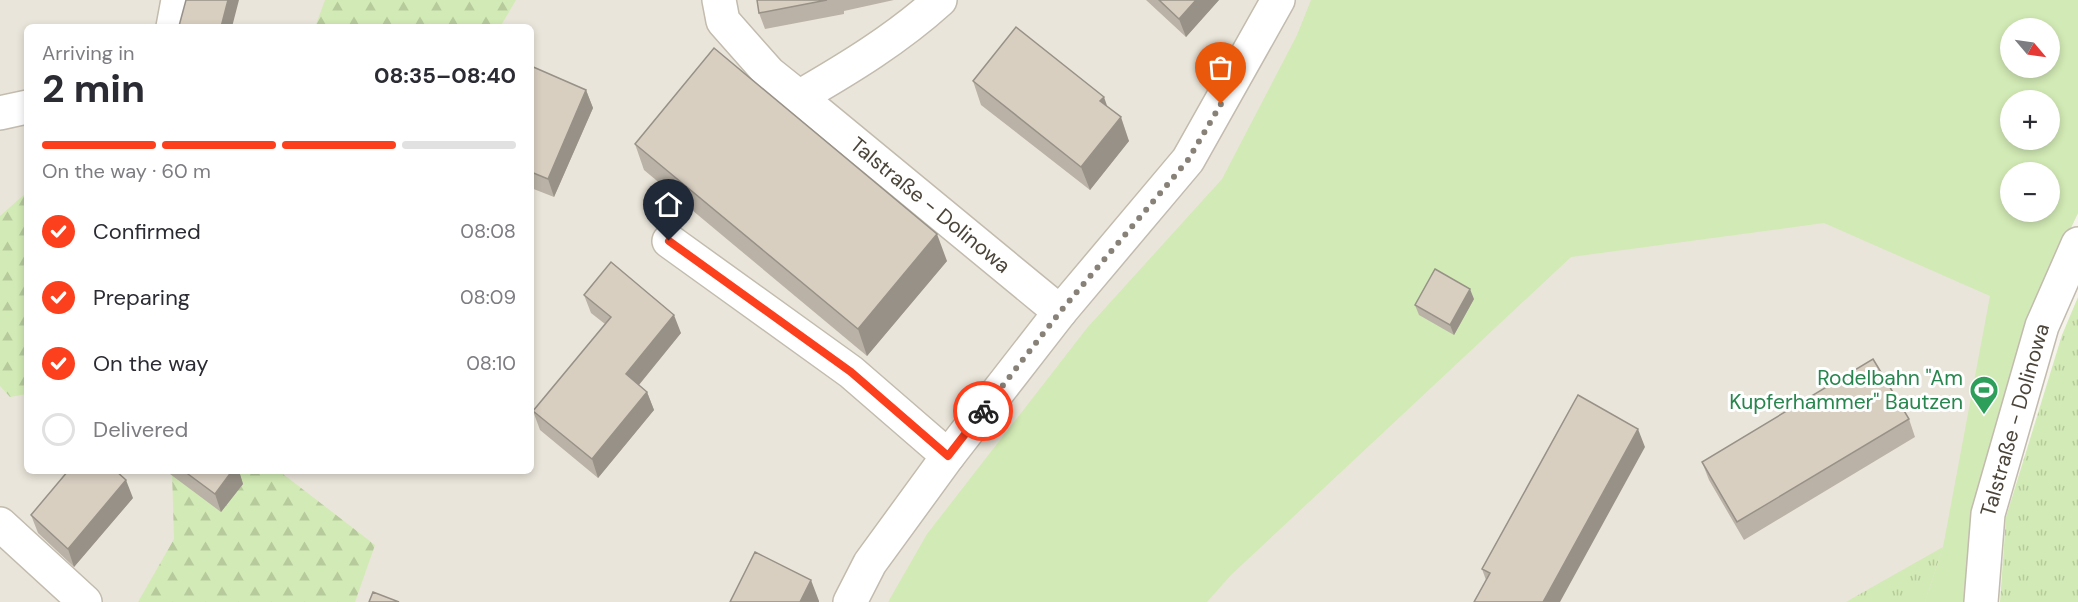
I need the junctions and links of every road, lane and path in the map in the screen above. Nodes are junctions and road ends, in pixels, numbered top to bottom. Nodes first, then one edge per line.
1 (177, 0) edge
2 (719, 0) edge
3 (940, 0) edge
4 (1278, 0) edge
5 (173, 24) edge
6 (799, 97) junction
7 (24, 108) edge
8 (0, 113) edge
9 (669, 241) dead end
10 (2078, 244) edge
11 (1060, 312) junction
12 (948, 456) junction
13 (0, 524) edge
14 (85, 602) edge
15 (850, 602) edge
16 (1981, 602) edge

1 - 5 street
2 - 6 street, Talstraße - Dolinowa
3 - 6 street
4 - 11 street
6 - 11 street, Talstraße - Dolinowa
7 - 8 street
9 - 12 street
10 - 16 street, Talstraße - Dolinowa
11 - 12 street
12 - 15 street
13 - 14 street

